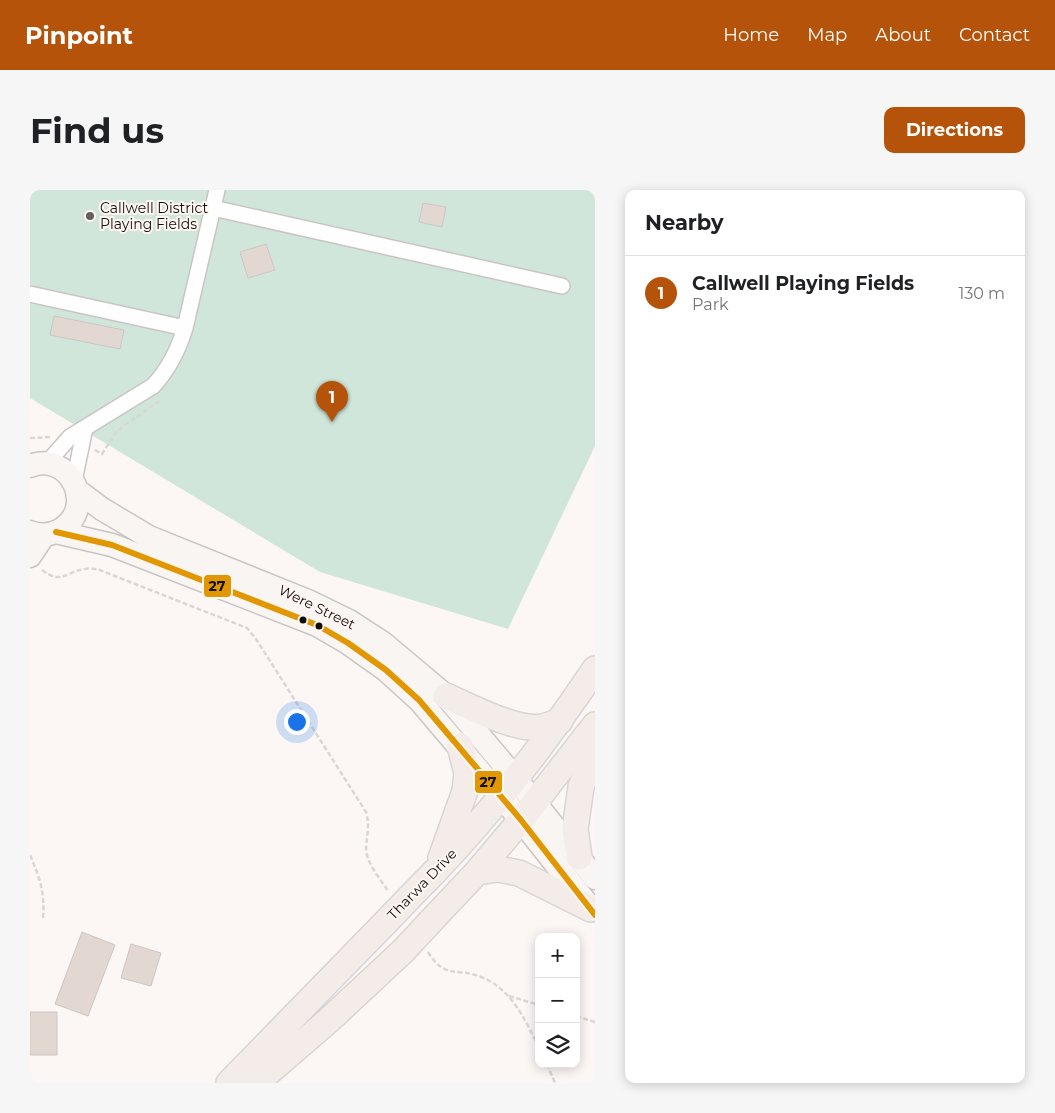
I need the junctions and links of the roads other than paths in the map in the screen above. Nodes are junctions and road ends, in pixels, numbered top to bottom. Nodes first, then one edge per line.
1 (217, 190) edge
2 (213, 208) junction
3 (562, 286) dead end
4 (30, 294) edge
5 (185, 328) junction
6 (85, 428) junction
7 (35, 464) edge
8 (76, 486) junction
9 (44, 533) edge
10 (34, 562) edge
11 (595, 669) edge
12 (446, 696) junction
13 (560, 721) junction
14 (595, 725) edge
15 (460, 746) junction
16 (595, 750) edge
17 (509, 788) junction
18 (528, 812) junction
19 (579, 857) junction
20 (436, 872) junction
21 (477, 872) junction
22 (595, 878) edge
23 (593, 912) edge
24 (229, 1083) edge
25 (256, 1083) edge

1 - 2 street
2 - 3 street
2 - 5 street
4 - 5 street
5 - 6 street
6 - 7 street
6 - 8 street
7 - 8 street, Were Street
8 - 9 street
8 - 12 street, Were Street
9 - 10 street
9 - 15 street, Were Street
11 - 13 main road, Tharwa Drive
12 - 13 main road
12 - 17 street, Were Street
13 - 17 main road, Tharwa Drive
14 - 18 main road
15 - 17 street, Were Street
15 - 20 main road
16 - 19 main road
17 - 18 street
17 - 20 main road, Tharwa Drive
18 - 19 street
18 - 21 main road
18 - 23 street
19 - 22 street
20 - 24 main road, Tharwa Drive, bridge
21 - 23 main road
21 - 25 main road, bridge

